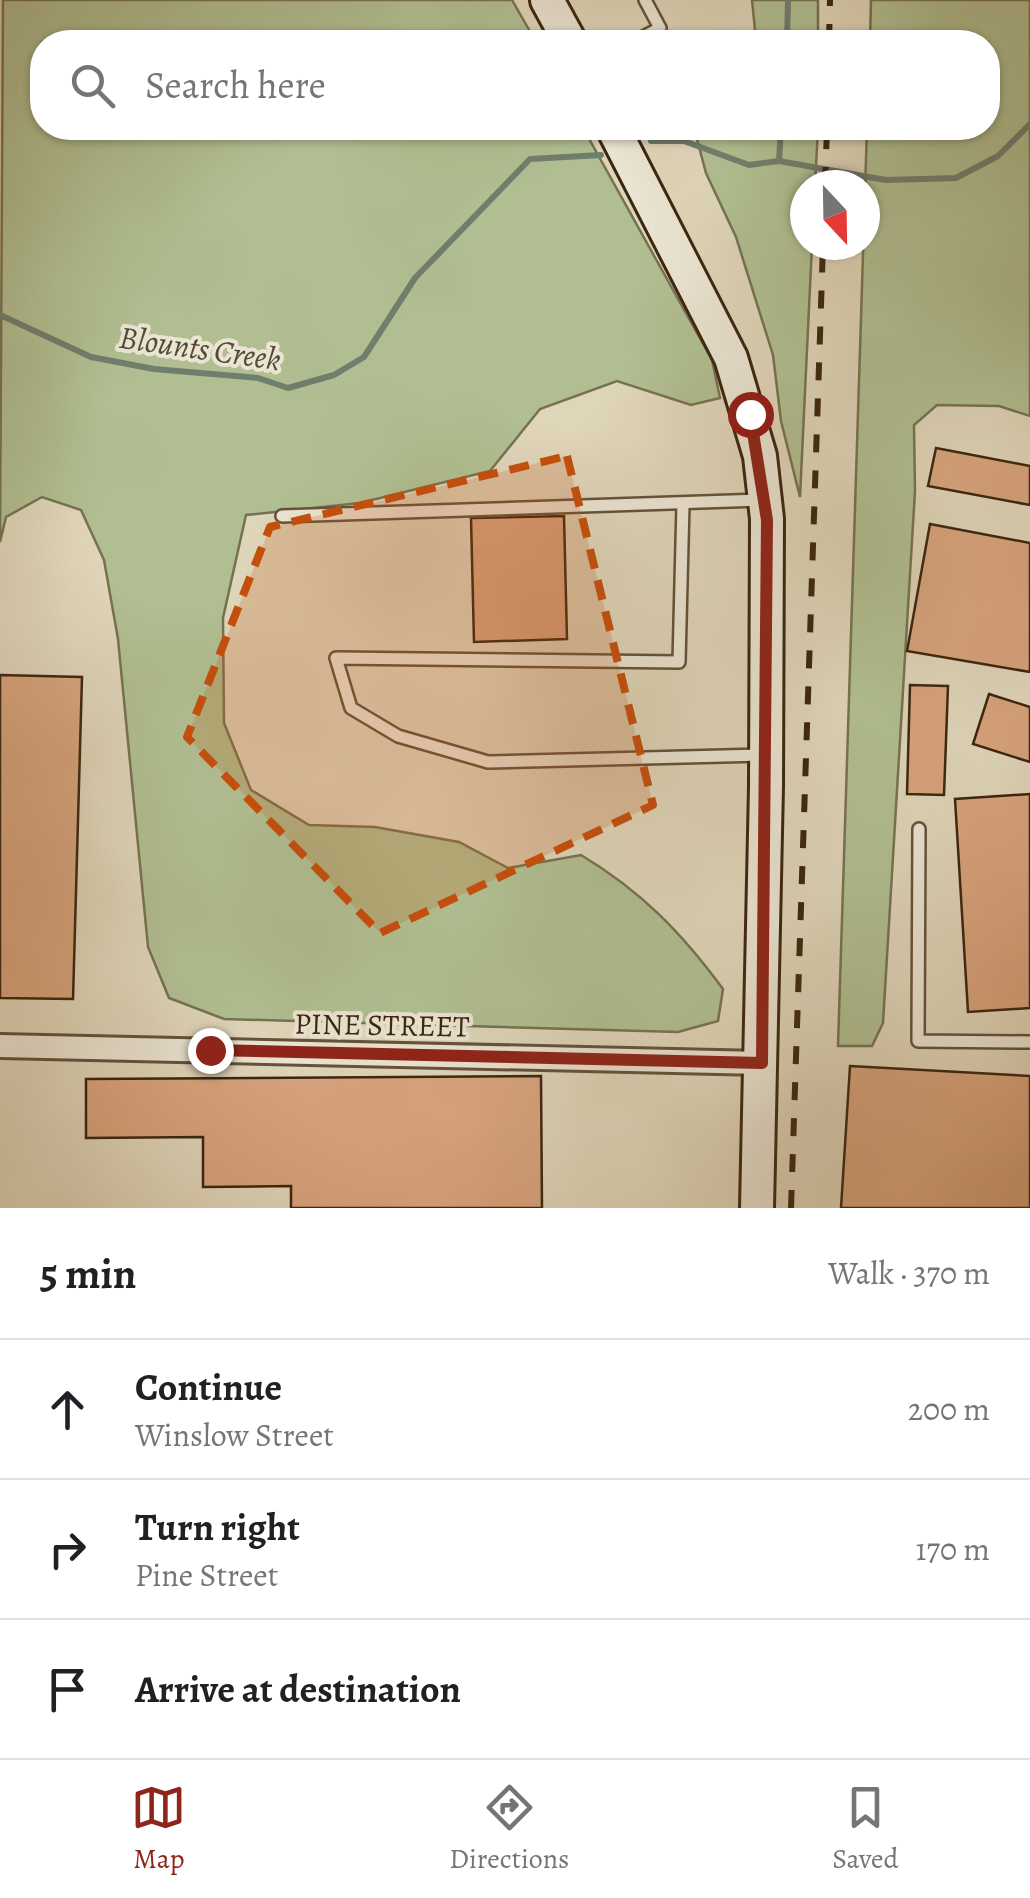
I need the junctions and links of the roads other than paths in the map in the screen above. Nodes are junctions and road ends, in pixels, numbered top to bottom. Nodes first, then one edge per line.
1 (548, 0) edge
2 (645, 0) edge
3 (564, 30) edge
4 (656, 30) edge
5 (620, 140) edge
6 (765, 500) junction
7 (683, 504) junction
8 (282, 516) dead end
9 (766, 755) junction
10 (919, 830) dead end
11 (1030, 1042) edge
12 (0, 1046) edge
13 (762, 1063) junction
14 (757, 1208) edge

1 - 3 street
2 - 4 lane
5 - 6 street
6 - 7 lane
6 - 9 street
7 - 8 lane
7 - 9 lane
9 - 13 street
10 - 11 lane
12 - 13 street, PINE STREET
13 - 14 street

